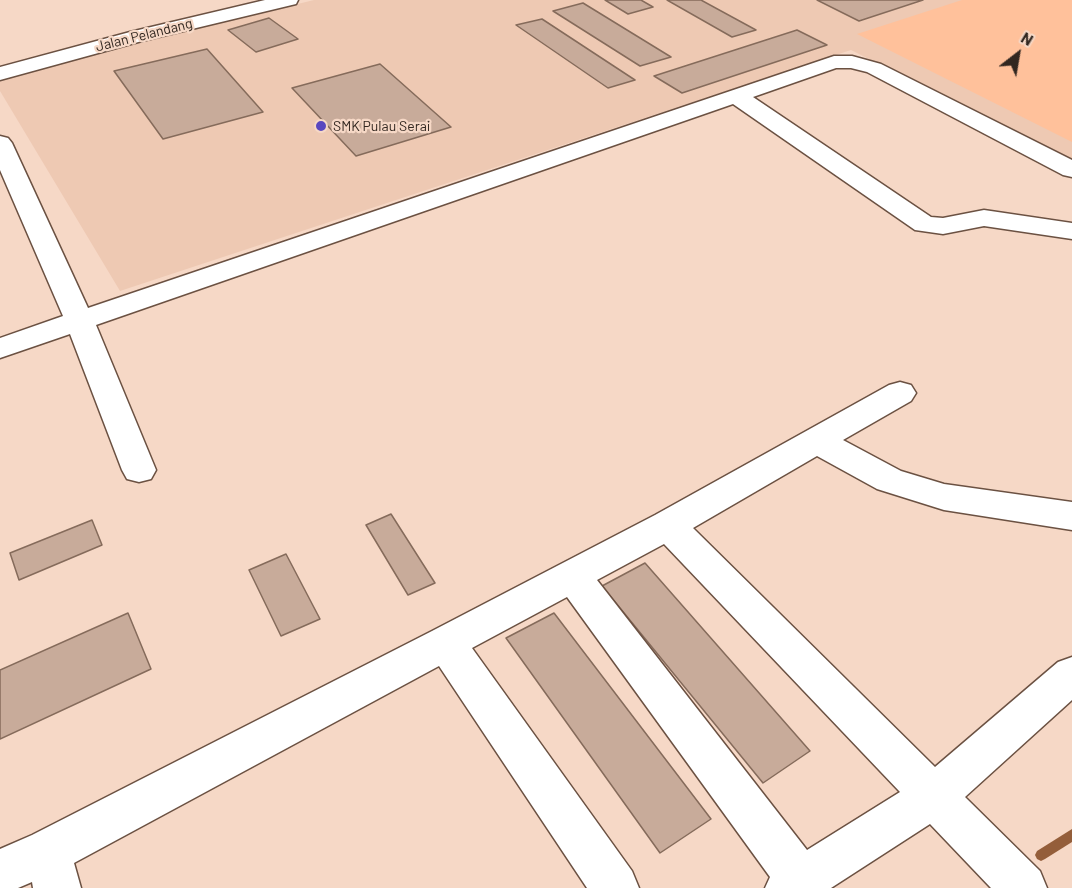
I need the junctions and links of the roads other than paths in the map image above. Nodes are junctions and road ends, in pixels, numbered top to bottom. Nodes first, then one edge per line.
1 (289, 0) edge
2 (0, 74) edge
3 (736, 96) junction
4 (3, 157) edge
5 (1072, 170) edge
6 (1072, 231) edge
7 (79, 320) junction
8 (0, 348) edge
9 (900, 393) dead end
10 (817, 441) junction
11 (139, 470) dead end
12 (1072, 516) edge
13 (668, 525) junction
14 (573, 576) junction
15 (447, 643) junction
16 (1072, 675) edge
17 (934, 796) junction
18 (52, 870) edge
19 (0, 872) edge
20 (795, 884) edge
21 (615, 888) edge
22 (1023, 888) edge

1 - 2 street, Jalan Pelandang
3 - 5 street
3 - 6 street
3 - 7 street
4 - 7 street
7 - 8 street
7 - 11 street
9 - 10 street
10 - 12 street
10 - 13 street
13 - 14 street
13 - 17 street
14 - 15 street
14 - 20 street
15 - 18 street
15 - 21 street
16 - 17 street
17 - 20 street
17 - 22 street
18 - 19 street

